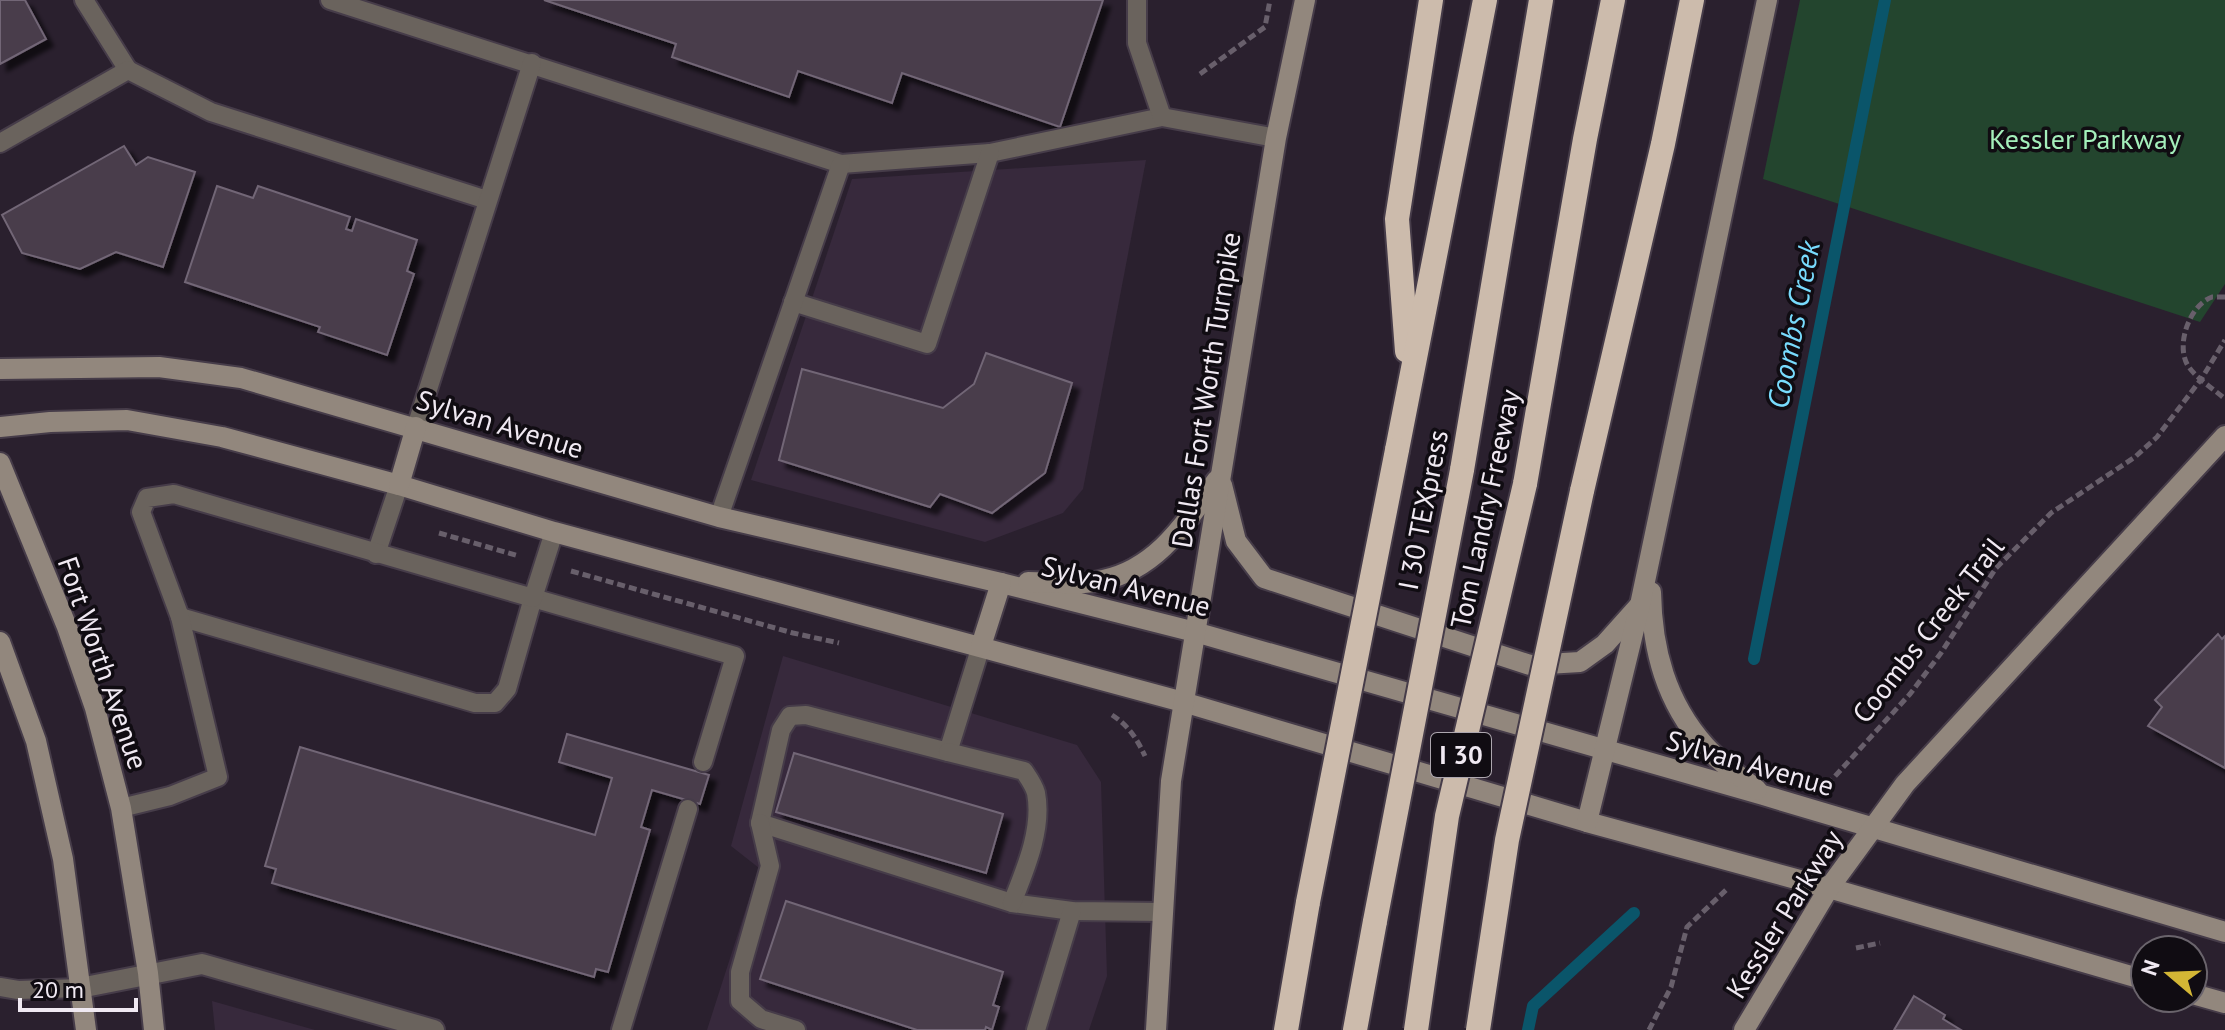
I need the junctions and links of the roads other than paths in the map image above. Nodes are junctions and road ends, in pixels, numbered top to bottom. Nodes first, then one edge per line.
1 (84, 0) edge
2 (330, 0) edge
3 (1137, 0) edge
4 (1305, 0) edge
5 (1431, 0) edge
6 (1485, 0) edge
7 (1541, 0) edge
8 (1613, 0) edge
9 (1692, 0) edge
10 (1767, 0) edge
11 (532, 63) junction
12 (128, 70) junction
13 (1162, 117) junction
14 (1276, 138) junction
15 (0, 143) edge
16 (990, 153) junction
17 (841, 164) junction
18 (487, 200) junction
19 (793, 302) junction
20 (0, 369) edge
21 (1410, 381) junction
22 (0, 427) edge
23 (416, 427) junction
24 (2225, 436) edge
25 (0, 463) edge
26 (1220, 477) junction
27 (399, 485) junction
28 (719, 517) junction
29 (554, 532) junction
30 (1651, 552) junction
31 (376, 554) junction
32 (1001, 583) junction
33 (533, 598) junction
34 (1640, 605) junction
35 (180, 617) junction
36 (1195, 632) junction
37 (0, 642) edge
38 (981, 646) junction
39 (1486, 650) junction
40 (1183, 702) junction
41 (1605, 750) junction
42 (948, 752) junction
43 (703, 762) dead end
44 (1763, 795) junction
45 (121, 808) junction
46 (688, 809) dead end
47 (1587, 822) junction
48 (760, 823) junction
49 (1873, 828) junction
50 (1829, 888) junction
51 (1012, 903) junction
52 (1072, 911) junction
53 (1163, 912) junction
54 (2225, 932) edge
55 (148, 973) junction
56 (2129, 975) edge
57 (0, 987) edge
58 (80, 988) junction
59 (86, 1030) edge
60 (154, 1030) edge
61 (434, 1030) edge
62 (621, 1030) edge
63 (796, 1030) edge
64 (1036, 1030) edge
65 (1156, 1030) edge
66 (1286, 1030) edge
67 (1355, 1030) edge
68 (1416, 1030) edge
69 (1478, 1030) edge
70 (1744, 1030) edge

1 - 12 lane
2 - 11 lane
3 - 13 lane
4 - 14 main road, Dallas Fort Worth Turnpike
5 - 21 highway
6 - 21 highway
7 - 67 highway, I 30 TEXpress, bridge
8 - 39 highway, Tom Landry Freeway / I 30, bridge
9 - 69 highway, bridge
10 - 30 main road
11 - 17 lane
11 - 18 lane
12 - 15 lane
12 - 18 lane
13 - 14 lane
13 - 16 lane
14 - 26 main road, Dallas Fort Worth Turnpike
16 - 17 lane
16 - 19 lane
17 - 19 lane
18 - 23 lane
19 - 28 lane
20 - 23 main road, Sylvan Avenue
21 - 66 highway, bridge
22 - 27 main road
23 - 27 main road
23 - 28 main road, Sylvan Avenue
24 - 49 main road, Kessler Parkway
25 - 45 main road, Fort Worth Avenue
26 - 32 main road
26 - 36 main road, Dallas Fort Worth Turnpike
26 - 39 main road
27 - 29 main road
27 - 31 lane
28 - 32 main road, Sylvan Avenue
29 - 33 lane
29 - 38 main road
30 - 34 main road
30 - 44 main road
31 - 33 lane
31 - 35 lane
32 - 36 main road, Sylvan Avenue
32 - 38 main road
33 - 35 lane
33 - 43 lane
34 - 39 main road
34 - 41 main road
35 - 45 lane
36 - 40 main road, Dallas Fort Worth Turnpike
36 - 41 main road, Sylvan Avenue
37 - 58 main road
38 - 40 main road
38 - 42 lane
39 - 68 highway, Tom Landry Freeway / I 30, bridge
40 - 47 main road
40 - 53 main road, Dallas Fort Worth Turnpike
41 - 44 main road, Sylvan Avenue
41 - 47 main road
42 - 48 lane
42 - 51 lane
44 - 49 main road, Sylvan Avenue
45 - 55 main road, Fort Worth Avenue
46 - 62 lane
47 - 50 main road
48 - 51 lane
48 - 63 lane
49 - 50 main road, Kessler Parkway
49 - 54 main road, Sylvan Avenue
50 - 56 main road
50 - 70 main road, Kessler Parkway
51 - 52 lane
52 - 53 lane
52 - 64 lane
53 - 65 main road, Dallas Fort Worth Turnpike
55 - 58 street
55 - 60 main road, Fort Worth Avenue
55 - 61 street
57 - 58 lane
58 - 59 main road

